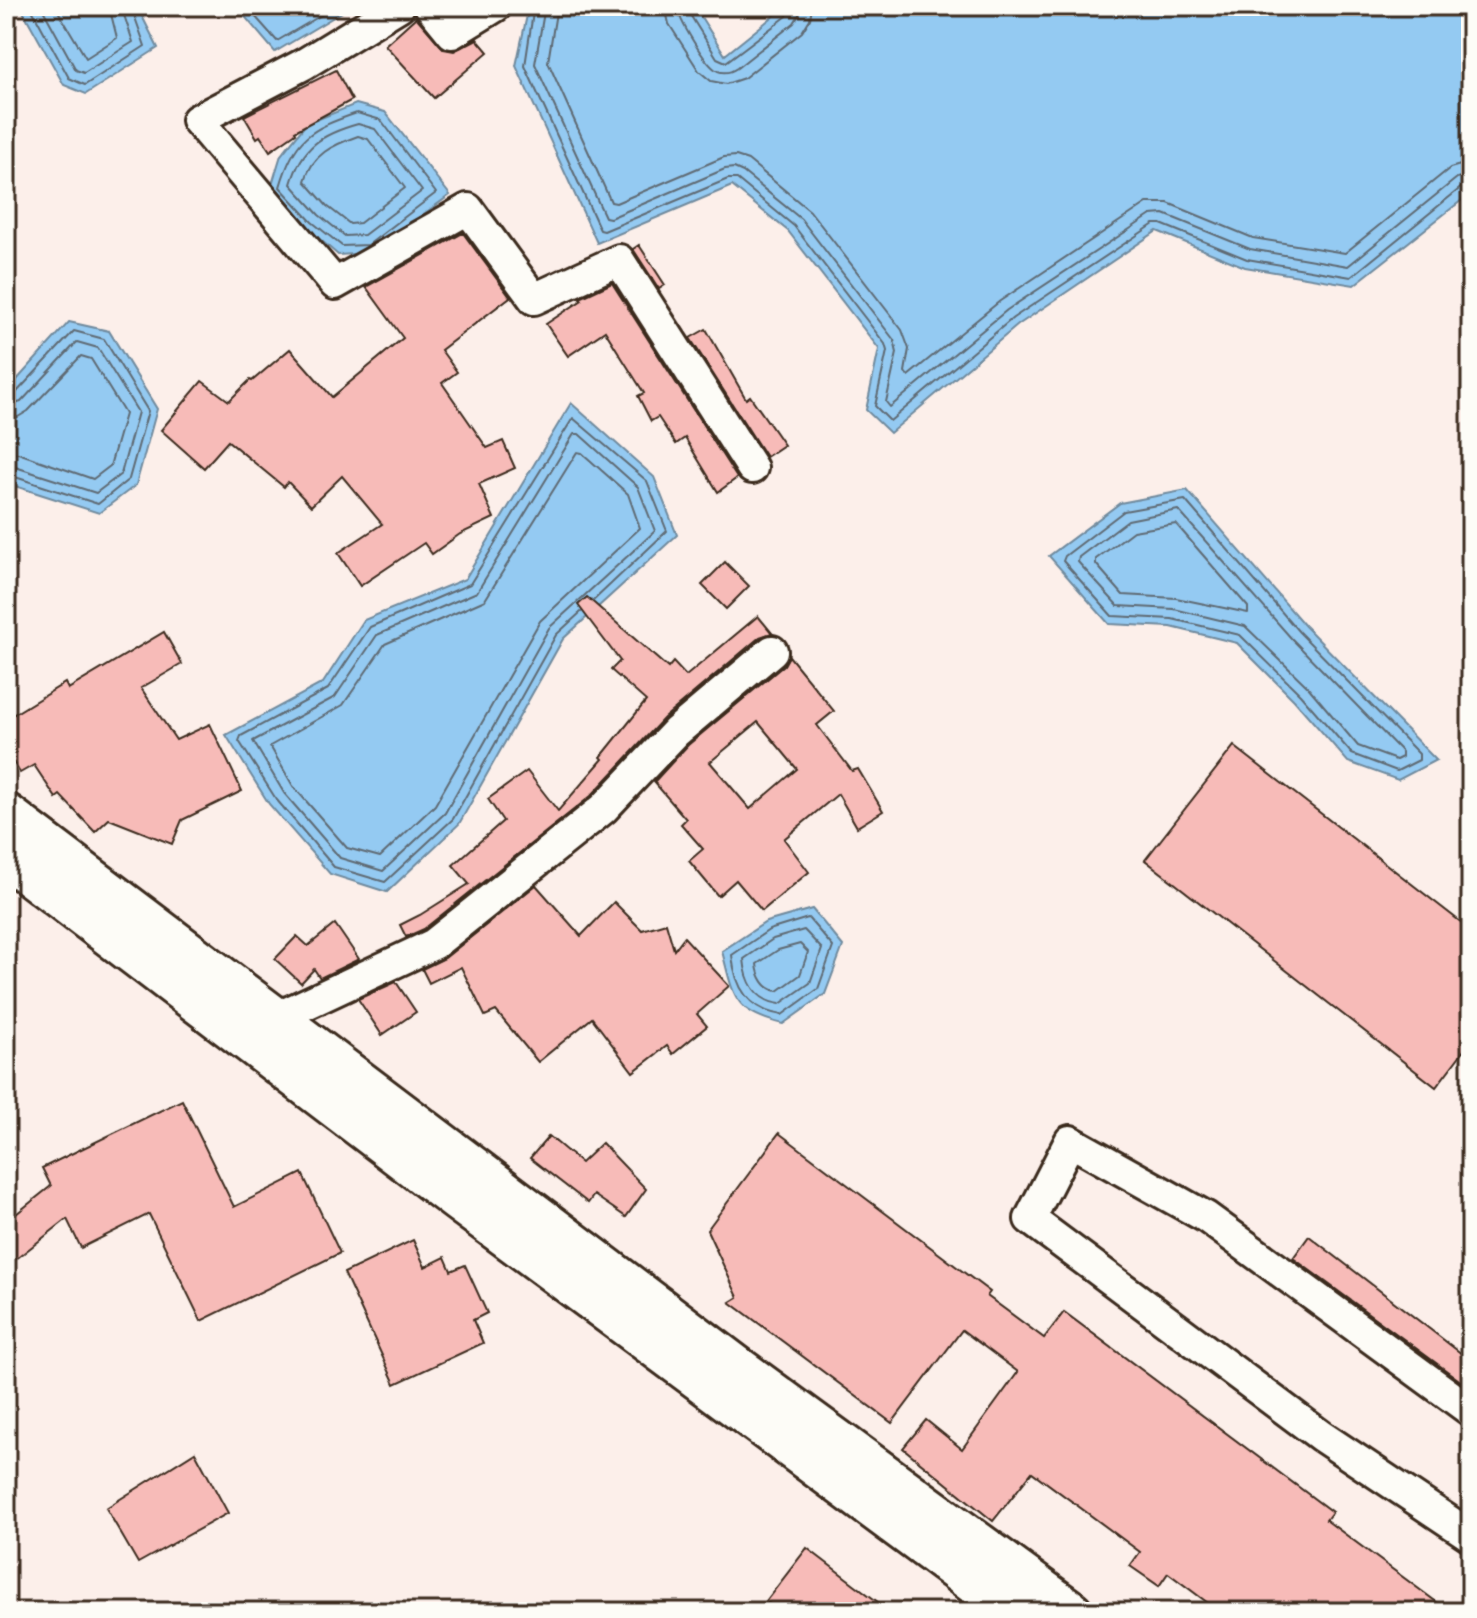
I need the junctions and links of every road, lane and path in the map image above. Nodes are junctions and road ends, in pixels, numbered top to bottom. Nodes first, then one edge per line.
1 (399, 6) edge
2 (430, 6) edge
3 (496, 6) edge
4 (752, 468) dead end
5 (772, 651) dead end
6 (6, 815) edge
7 (6, 856) edge
8 (274, 1019) junction
9 (1471, 1411) edge
10 (1471, 1536) edge
11 (1009, 1601) edge
12 (1071, 1612) edge

1 - 4 street
2 - 3 street
5 - 8 street
6 - 8 main road
7 - 11 main road
8 - 11 main road
9 - 10 street
11 - 12 main road

